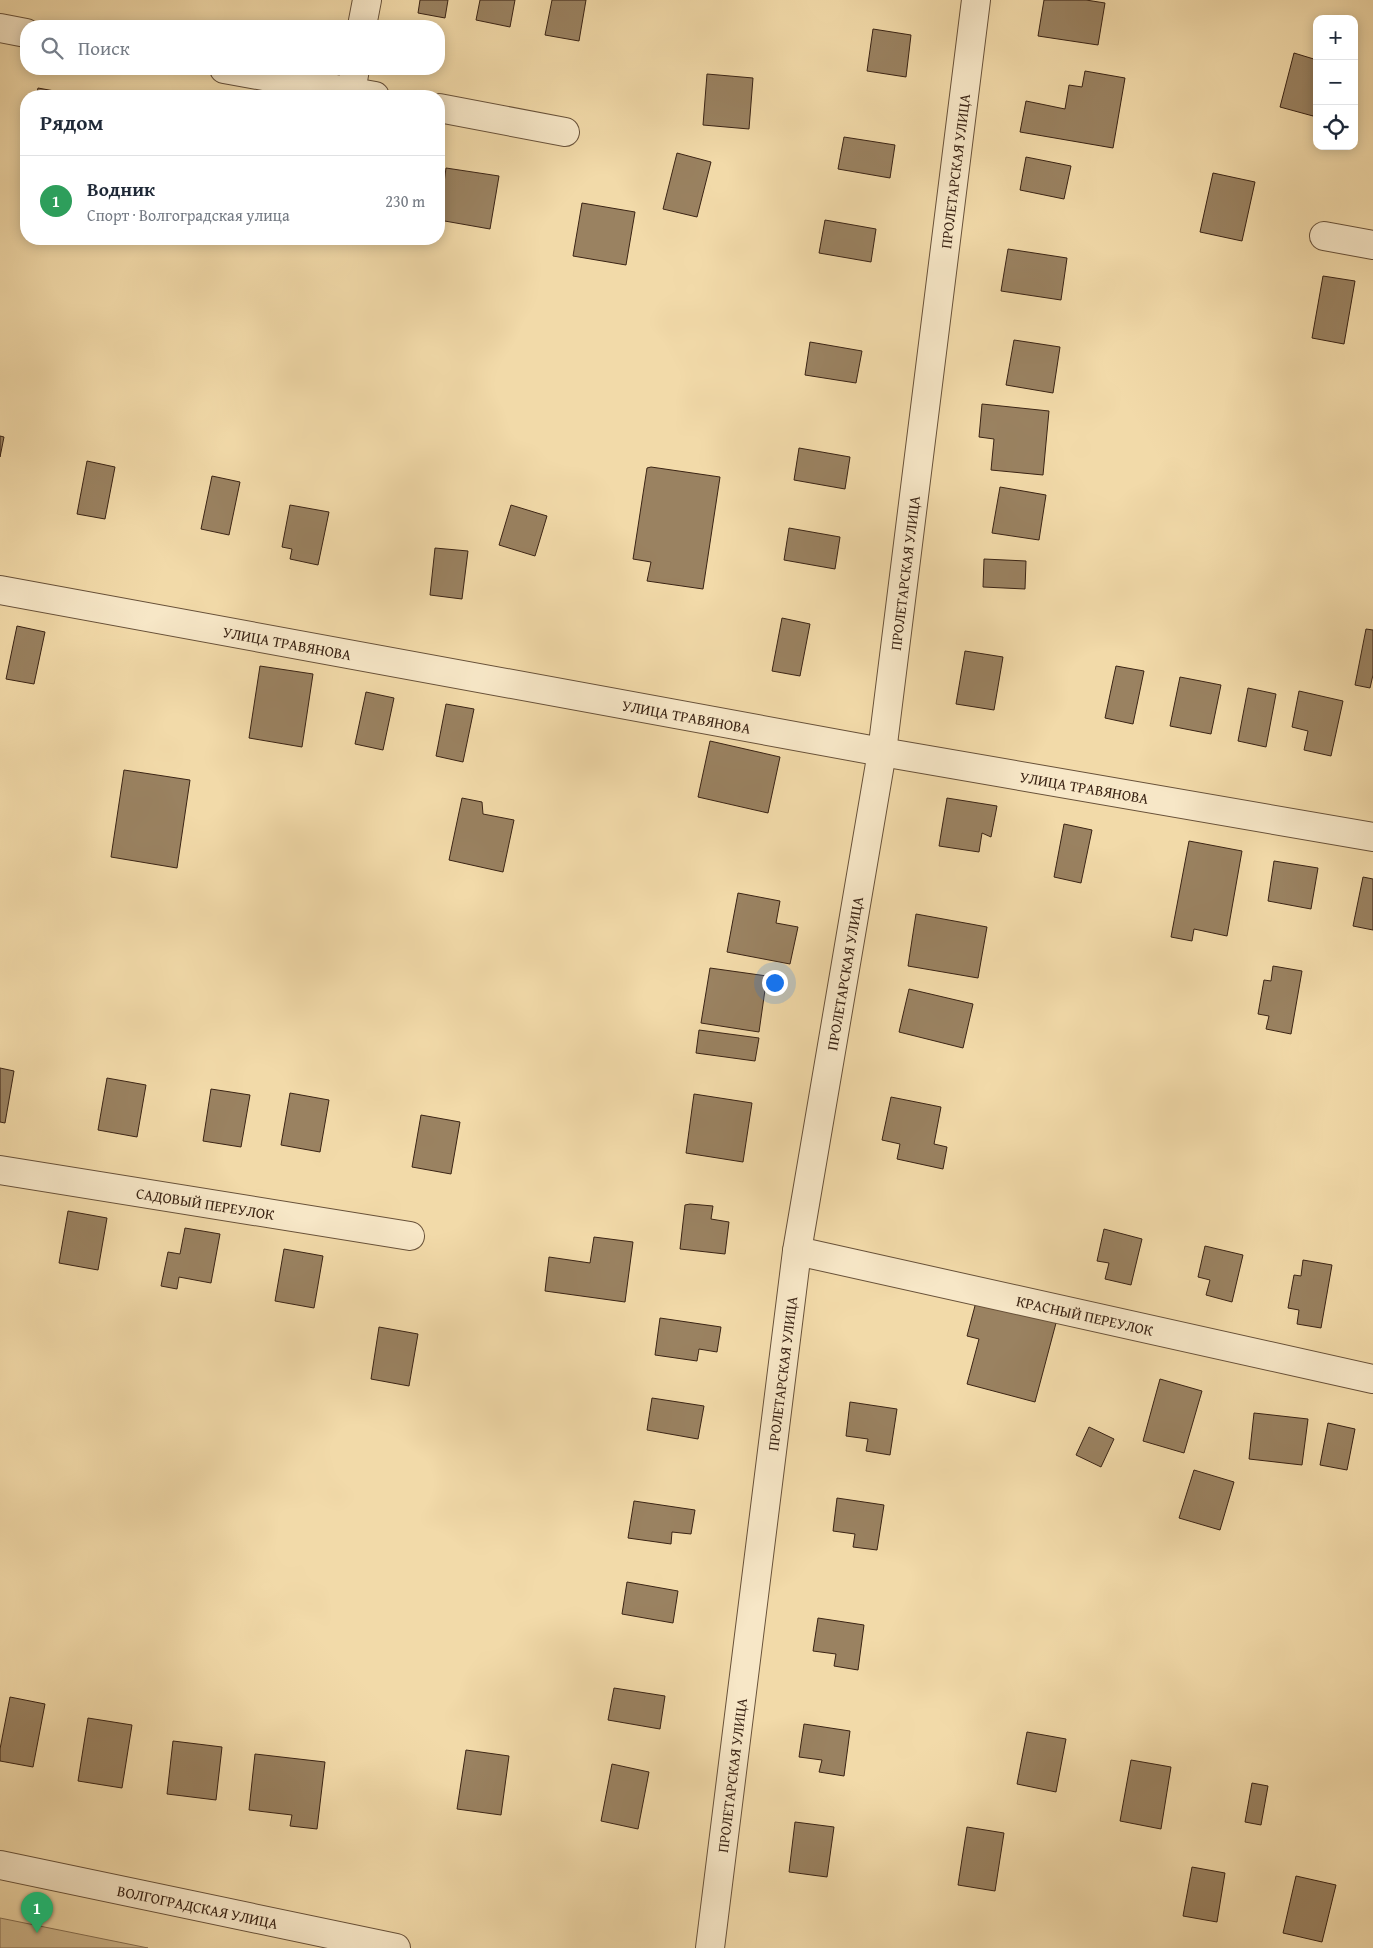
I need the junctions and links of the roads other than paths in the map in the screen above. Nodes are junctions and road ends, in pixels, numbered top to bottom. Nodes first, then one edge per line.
1 (367, 0) edge
2 (976, 0) edge
3 (363, 20) edge
4 (0, 28) edge
5 (20, 32) edge
6 (272, 75) edge
7 (360, 86) edge
8 (445, 109) edge
9 (565, 132) dead end
10 (1324, 236) dead end
11 (1373, 245) edge
12 (0, 590) edge
13 (882, 752) junction
14 (1373, 837) edge
15 (0, 1170) edge
16 (410, 1236) dead end
17 (797, 1251) junction
18 (1373, 1379) edge
19 (0, 1866) edge
20 (396, 1948) edge
21 (710, 1948) edge

1 - 3 street
2 - 13 street, ПРОЛЕТАРСКАЯ УЛИЦА
4 - 5 street
6 - 7 street
8 - 9 street
10 - 11 street
12 - 13 street, УЛИЦА ТРАВЯНОВА
13 - 14 street, УЛИЦА ТРАВЯНОВА
13 - 17 street, ПРОЛЕТАРСКАЯ УЛИЦА
15 - 16 street, САДОВЫЙ ПЕРЕУЛОК
17 - 18 street, КРАСНЫЙ ПЕРЕУЛОК
17 - 21 street, ПРОЛЕТАРСКАЯ УЛИЦА
19 - 20 street, ВОЛГОГРАДСКАЯ УЛИЦА

